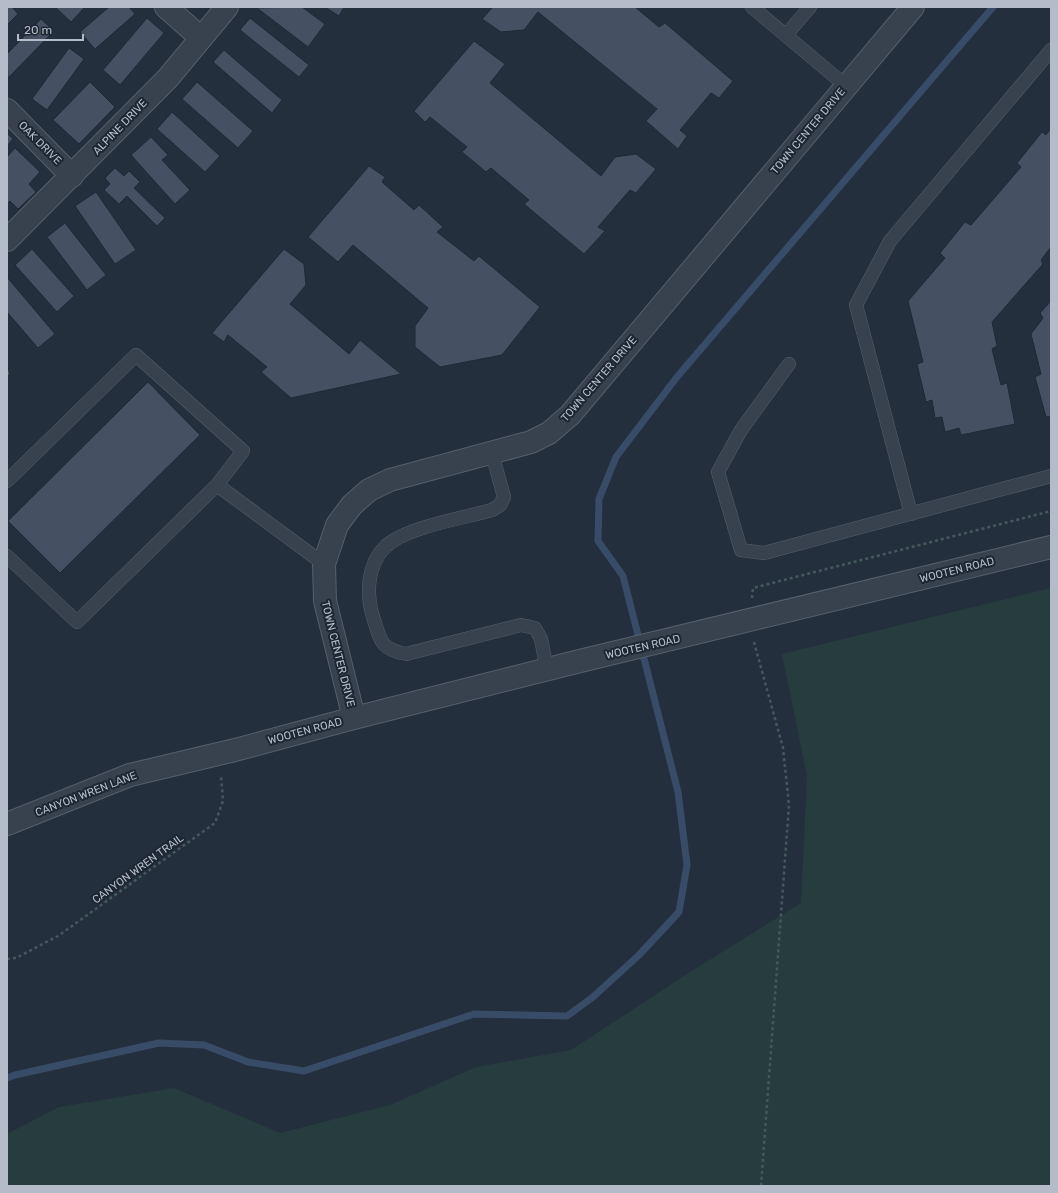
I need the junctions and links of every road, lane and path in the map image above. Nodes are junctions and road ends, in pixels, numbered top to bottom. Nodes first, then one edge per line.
1 (166, 7) edge
2 (227, 7) edge
3 (752, 7) edge
4 (810, 7) edge
5 (913, 7) edge
6 (786, 35) junction
7 (201, 38) junction
8 (1051, 50) edge
9 (846, 86) junction
10 (7, 110) edge
11 (72, 176) junction
12 (7, 240) edge
13 (789, 364) dead end
14 (492, 453) junction
15 (1051, 476) edge
16 (7, 481) edge
17 (217, 485) junction
18 (1051, 511) edge
19 (911, 514) junction
20 (1051, 547) edge
21 (7, 556) edge
22 (324, 564) junction
23 (753, 588) dead end
24 (749, 622) junction
25 (547, 670) junction
26 (354, 718) junction
27 (226, 753) junction
28 (7, 824) edge
29 (7, 959) edge
30 (761, 1186) edge

1 - 7 street
2 - 7 street, ALPINE DRIVE
3 - 6 lane
4 - 6 lane
5 - 9 street, TOWN CENTER DRIVE
6 - 9 lane
7 - 11 street, ALPINE DRIVE
8 - 19 lane
9 - 14 street, TOWN CENTER DRIVE
10 - 11 street, OAK DRIVE
11 - 12 street, ALPINE DRIVE
13 - 19 lane
14 - 22 street, TOWN CENTER DRIVE
14 - 25 lane
15 - 19 lane
16 - 17 lane
17 - 21 lane
17 - 22 lane
18 - 23 path
20 - 24 street, WOOTEN ROAD
22 - 26 street, TOWN CENTER DRIVE
24 - 25 street, WOOTEN ROAD
24 - 30 path
25 - 26 street, WOOTEN ROAD
26 - 27 street, WOOTEN ROAD
27 - 28 street, CANYON WREN LANE
27 - 29 path, CANYON WREN TRAIL

